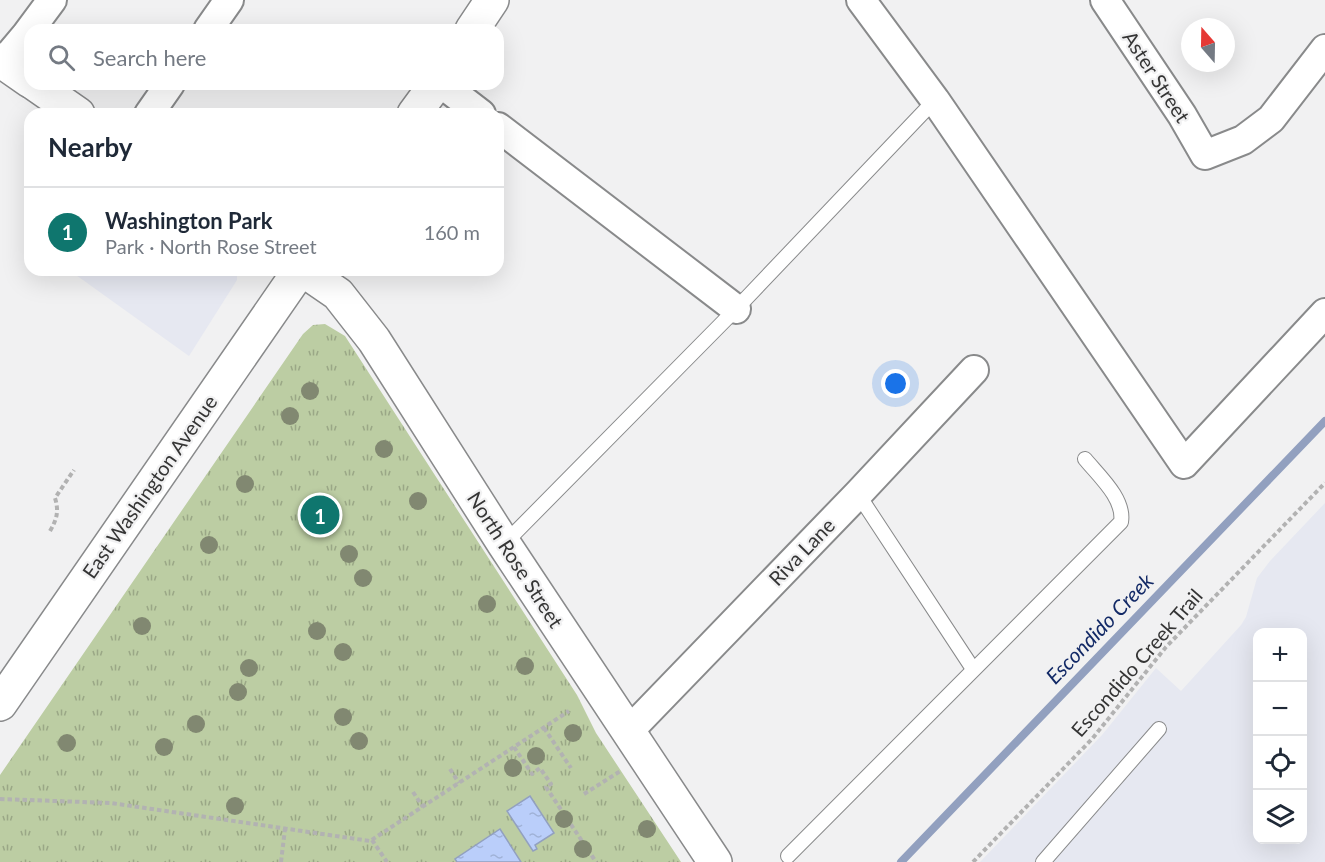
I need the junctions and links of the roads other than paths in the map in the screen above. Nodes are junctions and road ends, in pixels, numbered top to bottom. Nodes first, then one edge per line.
1 (52, 0) edge
2 (228, 0) edge
3 (492, 0) edge
4 (861, 0) edge
5 (1105, 0) edge
6 (32, 24) edge
7 (212, 24) edge
8 (476, 24) edge
9 (24, 34) edge
10 (1325, 49) edge
11 (1, 62) edge
12 (24, 77) edge
13 (44, 90) edge
14 (166, 90) edge
15 (432, 90) edge
16 (450, 90) edge
17 (935, 100) junction
18 (69, 108) edge
19 (153, 108) edge
20 (418, 108) edge
21 (473, 108) edge
22 (504, 132) edge
23 (297, 276) edge
24 (310, 276) edge
25 (736, 309) junction
26 (1325, 313) edge
27 (974, 370) dead end
28 (1085, 459) dead end
29 (858, 494) junction
30 (504, 544) junction
31 (973, 669) junction
32 (0, 704) edge
33 (1159, 729) dead end
34 (628, 732) junction
35 (788, 856) dead end
36 (715, 862) edge
37 (1043, 862) edge

1 - 6 street
2 - 7 street
3 - 8 street
4 - 17 street
5 - 10 street, Aster Street
9 - 11 street
11 - 12 street
13 - 18 street
14 - 19 street
15 - 20 street
16 - 21 street
17 - 25 lane
17 - 26 street
22 - 25 street
23 - 32 street, East Washington Avenue
24 - 30 street, North Rose Street
25 - 30 lane
27 - 29 street, Riva Lane
28 - 31 lane
29 - 31 lane
29 - 34 street, Riva Lane
30 - 34 street, North Rose Street
31 - 35 lane
33 - 37 lane
34 - 36 street, North Rose Street

